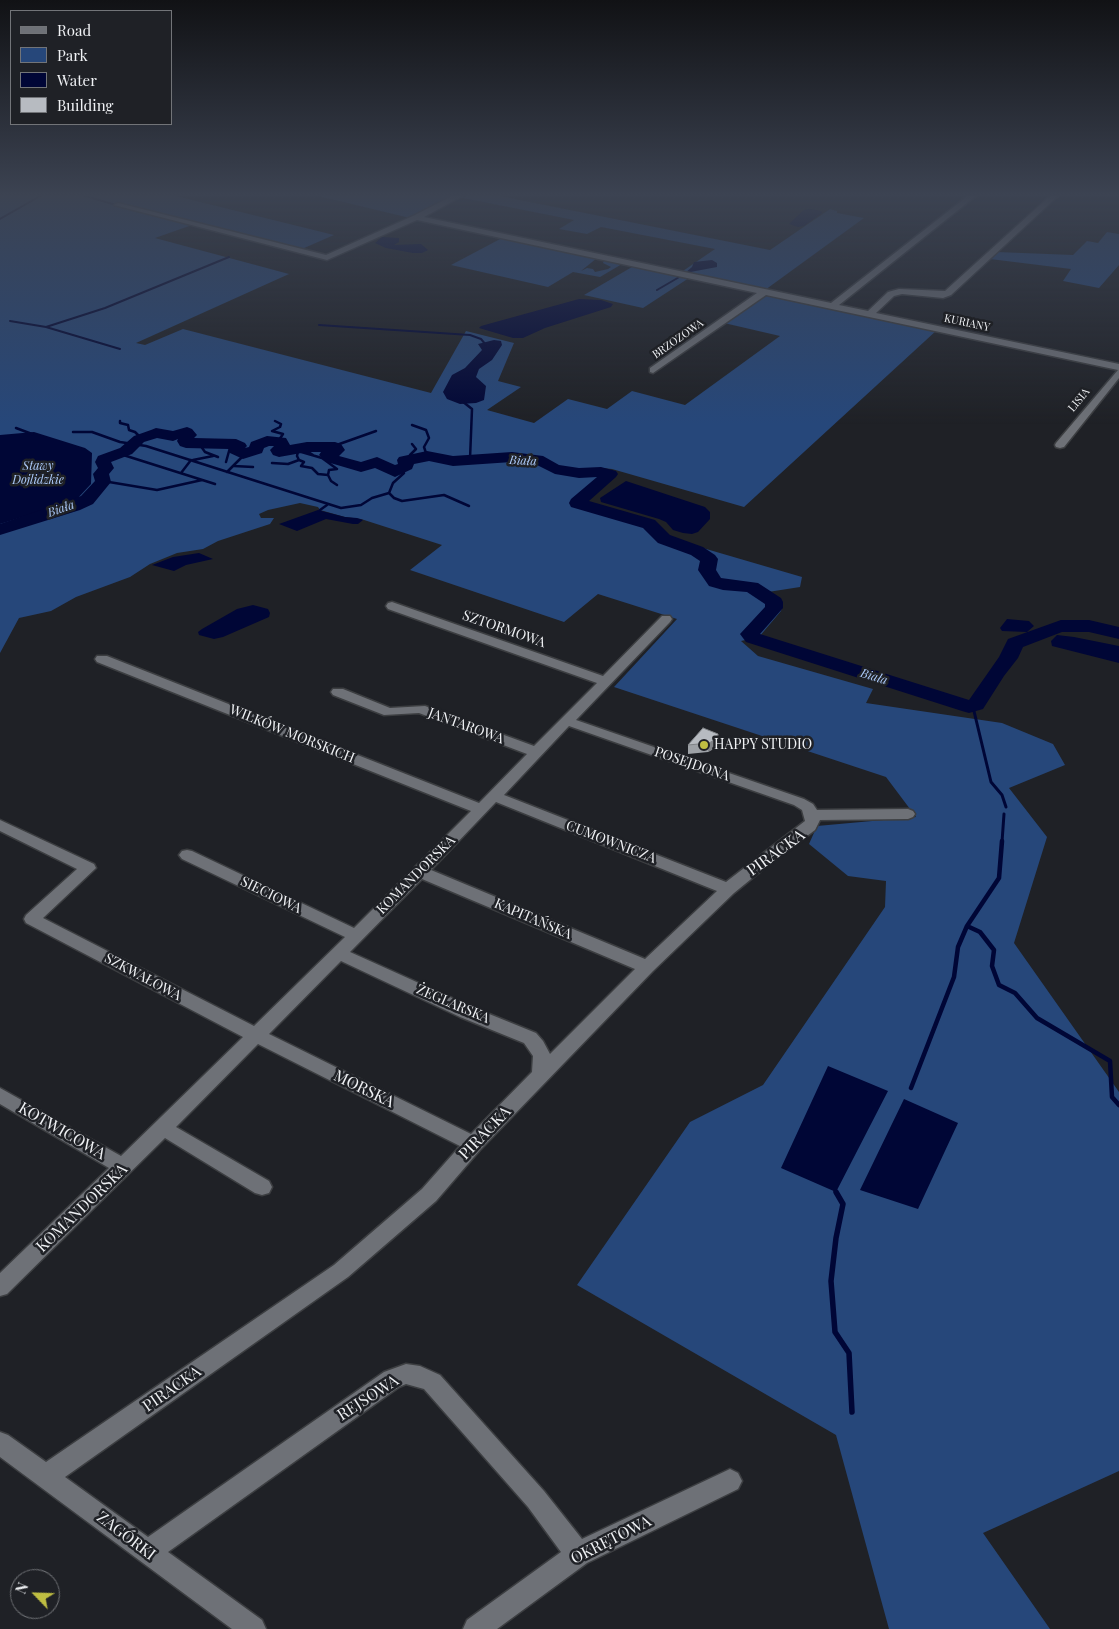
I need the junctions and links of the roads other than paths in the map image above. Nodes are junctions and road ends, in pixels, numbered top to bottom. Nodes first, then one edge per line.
1 (665, 271) edge
2 (878, 271) edge
3 (972, 271) edge
4 (764, 292) junction
5 (833, 306) junction
6 (870, 314) junction
7 (1119, 367) edge
8 (653, 370) dead end
9 (1119, 372) edge
10 (1060, 445) dead end
11 (392, 606) dead end
12 (666, 619) dead end
13 (102, 659) dead end
14 (605, 681) junction
15 (338, 692) dead end
16 (567, 721) junction
17 (536, 752) junction
18 (494, 796) junction
19 (481, 809) junction
20 (908, 814) dead end
21 (811, 815) junction
22 (0, 826) edge
23 (187, 854) dead end
24 (420, 872) junction
25 (728, 888) junction
26 (355, 935) junction
27 (338, 953) junction
28 (647, 967) junction
29 (255, 1035) junction
30 (541, 1076) junction
31 (0, 1095) edge
32 (163, 1128) junction
33 (473, 1144) junction
34 (123, 1167) junction
35 (262, 1187) dead end
36 (1, 1285) edge
37 (0, 1443) edge
38 (46, 1476) junction
39 (730, 1481) dead end
40 (147, 1552) junction
41 (578, 1554) junction
42 (253, 1629) edge
43 (476, 1629) edge

1 - 4 street, KURIANY
2 - 5 street
3 - 6 street
4 - 5 street, KURIANY
4 - 8 street, BRZOZOWA
5 - 6 street, KURIANY
6 - 7 street, KURIANY
9 - 10 street, LISIA
11 - 14 street, SZTORMOWA
12 - 14 street, KOMANDORSKA
13 - 19 street, WILKÓW MORSKICH
14 - 16 street, KOMANDORSKA
15 - 17 street, JANTAROWA
16 - 17 street, KOMANDORSKA
16 - 21 street, POSEJDONA
17 - 18 street, KOMANDORSKA
18 - 19 street, KOMANDORSKA
18 - 25 street, CUMOWNICZA
19 - 24 street, KOMANDORSKA
20 - 21 street, PIRACKA
21 - 25 street, PIRACKA
22 - 29 street, SZKWAŁOWA
23 - 26 street, SIECIOWA
24 - 26 street, KOMANDORSKA
24 - 28 street, KAPITAŃSKA
25 - 28 street, PIRACKA
26 - 27 street, KOMANDORSKA
27 - 29 street, KOMANDORSKA
27 - 30 street, ŻEGLARSKA
28 - 30 street, PIRACKA
29 - 32 street, KOMANDORSKA
29 - 33 street, MORSKA
30 - 33 street, PIRACKA
31 - 34 street, KOTWICOWA
32 - 34 street, KOMANDORSKA
32 - 35 street
33 - 38 street, PIRACKA
34 - 36 street, KOMANDORSKA
37 - 38 street, ZAGÓRKI
38 - 40 street, ZAGÓRKI
39 - 41 street, OKRĘTOWA
40 - 41 street, REJSOWA
40 - 42 street, ZAGÓRKI
41 - 43 street, OKRĘTOWA

